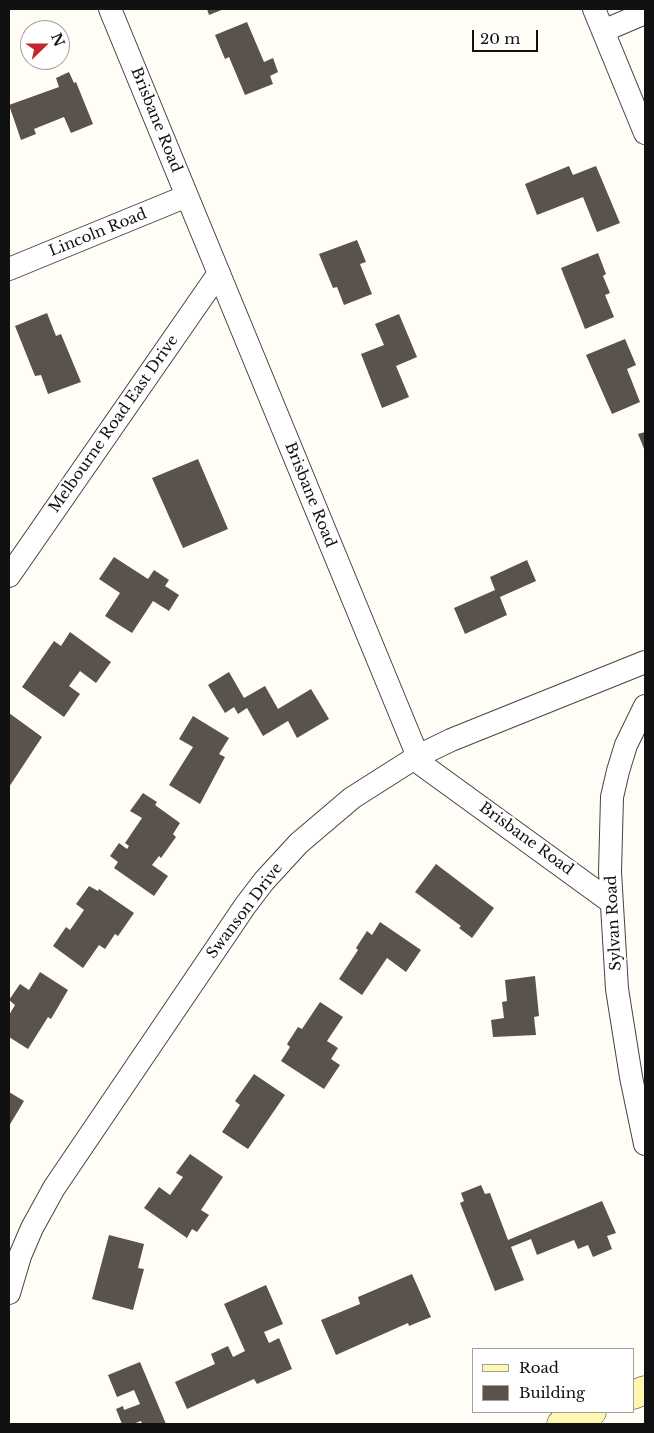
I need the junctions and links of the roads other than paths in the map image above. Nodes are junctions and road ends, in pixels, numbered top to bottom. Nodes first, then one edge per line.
1 (110, 9) edge
2 (594, 9) edge
3 (645, 13) edge
4 (603, 30) junction
5 (645, 134) edge
6 (187, 196) junction
7 (9, 269) edge
8 (219, 273) junction
9 (9, 576) edge
10 (645, 662) edge
11 (645, 706) edge
12 (418, 756) junction
13 (611, 902) junction
14 (645, 1144) edge
15 (9, 1293) edge
16 (589, 1413) edge
17 (561, 1424) edge

1 - 6 street, Brisbane Road
2 - 4 street
3 - 4 street
4 - 5 street
6 - 7 street, Lincoln Road
6 - 8 street, Brisbane Road
8 - 9 street, Melbourne Road East Drive
8 - 12 street, Brisbane Road
10 - 12 street, Swanson Drive
11 - 13 street, Sylvan Road
12 - 13 street, Brisbane Road
12 - 15 street, Swanson Drive
13 - 14 street, Sylvan Road
16 - 17 main road

